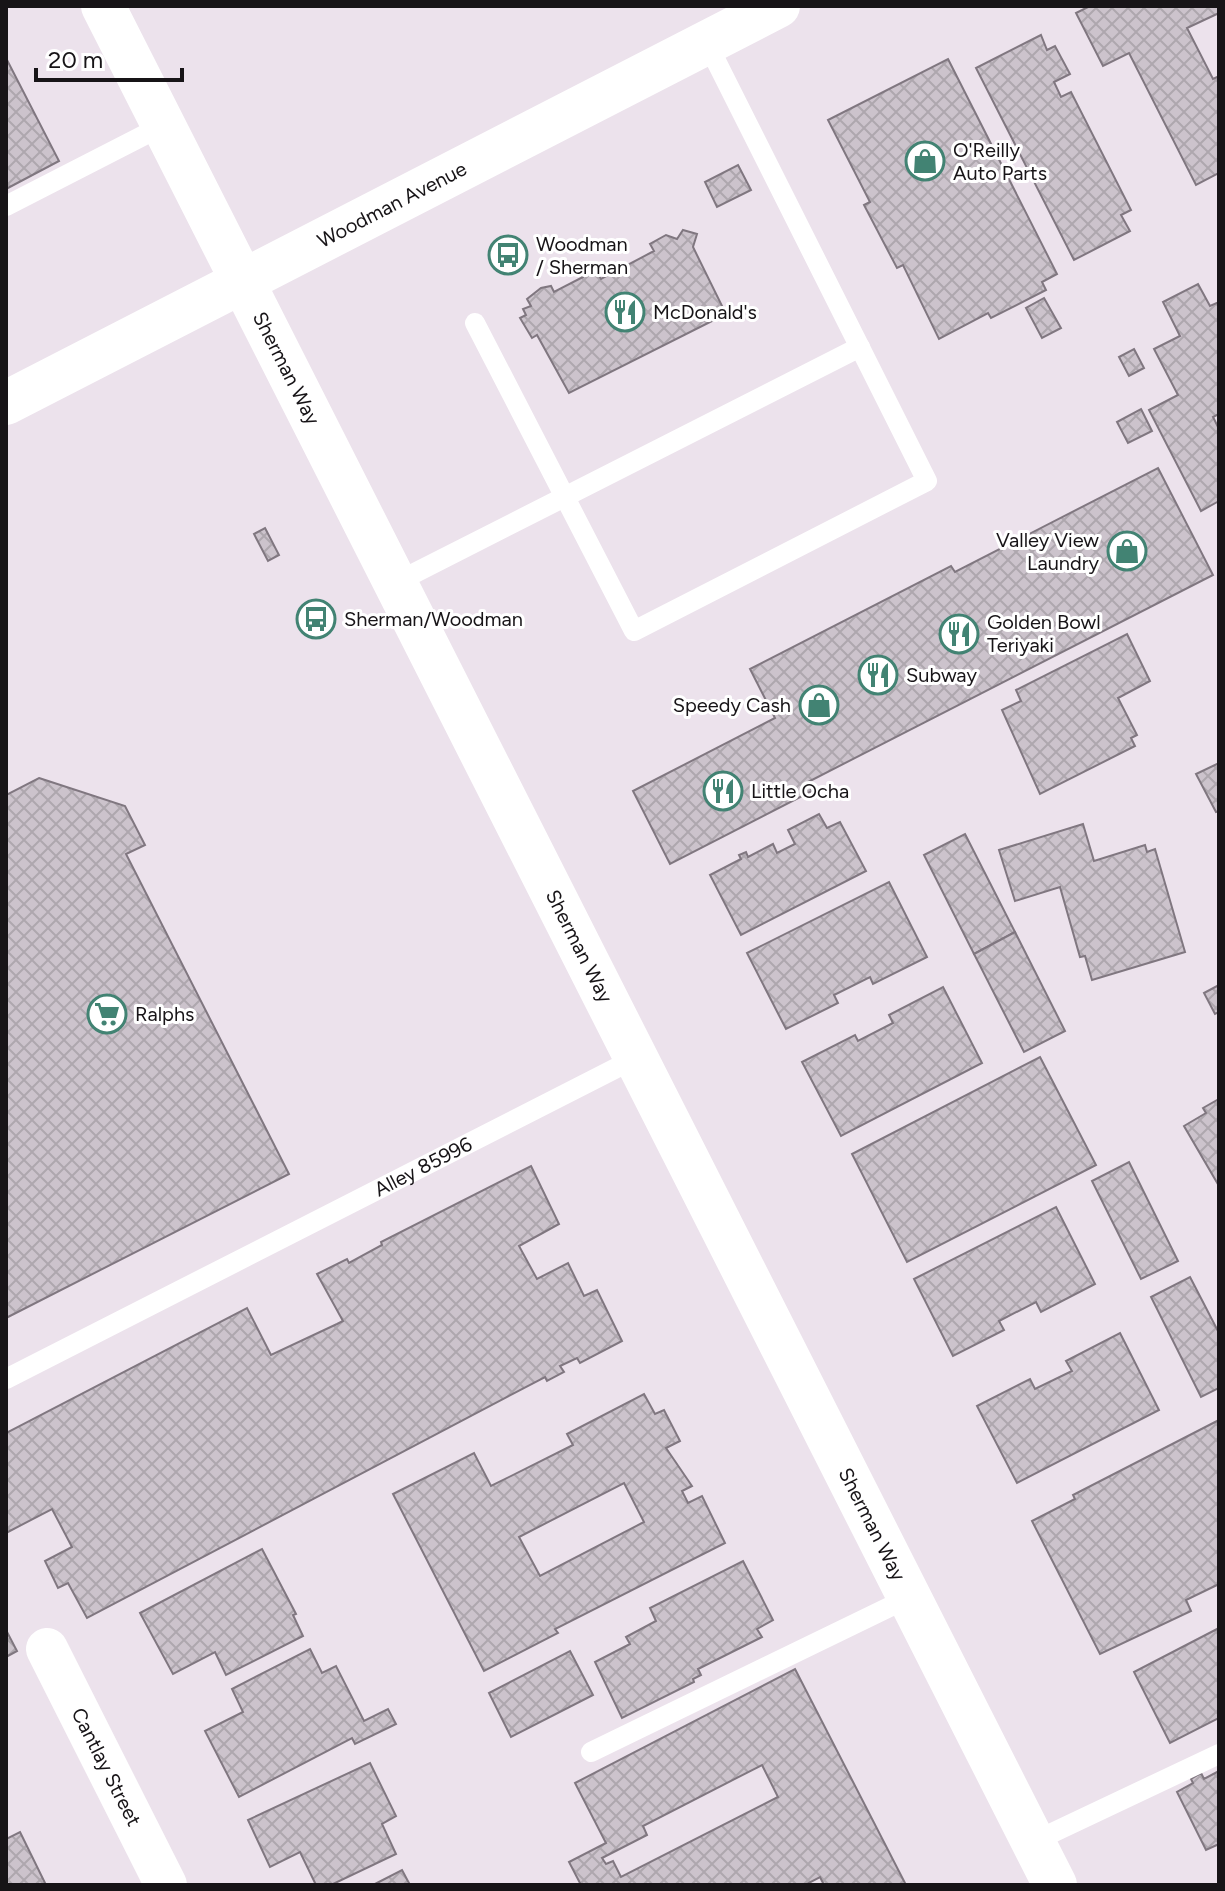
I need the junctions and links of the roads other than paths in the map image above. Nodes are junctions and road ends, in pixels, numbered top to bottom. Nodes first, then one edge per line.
1 (103, 6) edge
2 (778, 6) edge
3 (707, 43) junction
4 (164, 125) junction
5 (6, 206) edge
6 (241, 281) junction
7 (475, 323) dead end
8 (860, 347) junction
9 (6, 403) edge
10 (565, 497) junction
11 (395, 583) junction
12 (634, 1059) junction
13 (6, 1379) edge
14 (908, 1598) junction
15 (47, 1649) dead end
16 (591, 1752) dead end
17 (1219, 1754) edge
18 (1033, 1842) junction
19 (166, 1885) edge
20 (1055, 1885) edge

1 - 4 main road, Sherman Way
2 - 3 main road, Woodman Avenue
3 - 6 main road, Woodman Avenue
3 - 8 lane
4 - 5 lane
4 - 6 main road, Sherman Way
6 - 9 main road, Woodman Avenue
6 - 11 main road, Sherman Way
7 - 10 lane
8 - 10 lane
8 - 10 lane
10 - 11 lane
11 - 12 main road, Sherman Way
12 - 13 lane, Alley 85996
12 - 14 main road, Sherman Way
14 - 16 lane
14 - 18 main road, Sherman Way
15 - 19 street, Cantlay Street
17 - 18 lane
18 - 20 main road, Sherman Way

